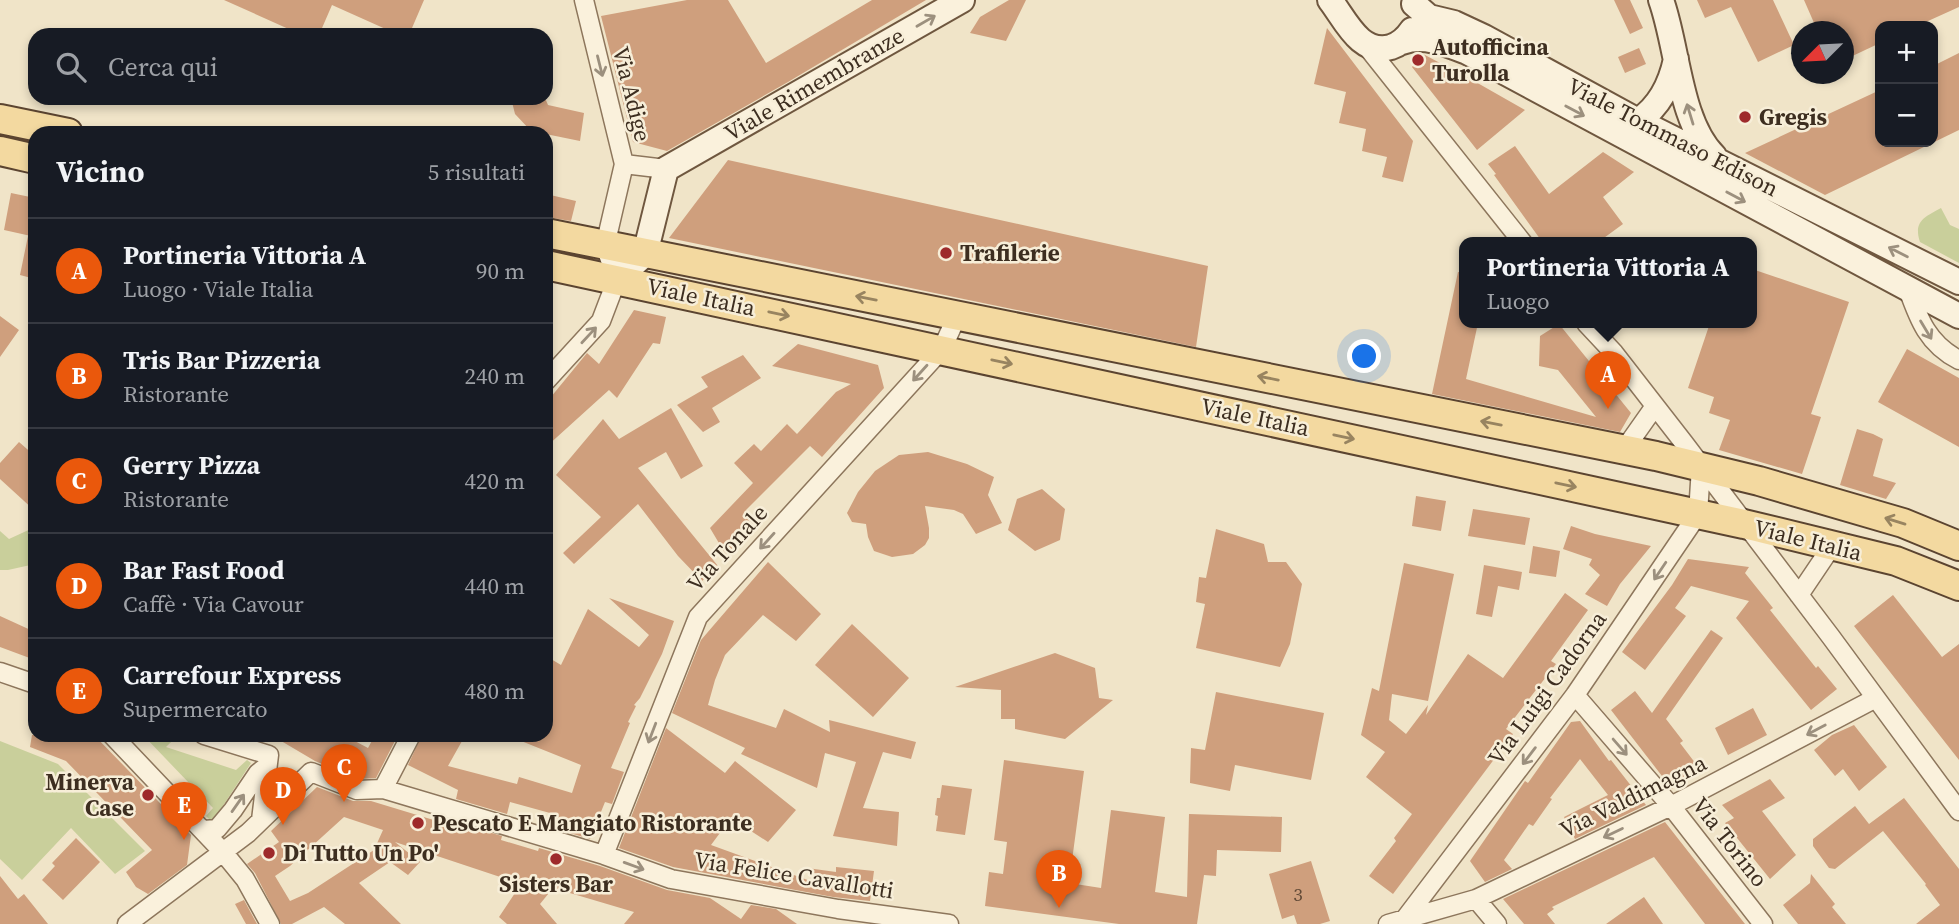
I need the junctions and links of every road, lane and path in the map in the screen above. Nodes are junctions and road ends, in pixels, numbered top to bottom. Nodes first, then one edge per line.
1 (584, 0) edge
2 (962, 0) edge
3 (1330, 0) edge
4 (1661, 0) edge
5 (1413, 2) edge
6 (1402, 41) junction
7 (1364, 43) junction
8 (1676, 55) junction
9 (1405, 94) junction
10 (0, 119) edge
11 (1638, 121) junction
12 (34, 126) edge
13 (0, 151) edge
14 (28, 157) edge
15 (624, 164) junction
16 (1723, 164) junction
17 (666, 169) junction
18 (553, 235) edge
19 (1517, 237) edge
20 (605, 246) junction
21 (645, 254) junction
22 (553, 266) edge
23 (1935, 270) junction
24 (617, 279) junction
25 (1959, 282) edge
26 (1914, 292) junction
27 (957, 316) junction
28 (1959, 316) edge
29 (1591, 328) edge
30 (942, 349) junction
31 (1959, 360) edge
32 (553, 373) edge
33 (1655, 406) junction
34 (1624, 450) junction
35 (1701, 467) junction
36 (1698, 514) junction
37 (1744, 524) junction
38 (1832, 546) junction
39 (1959, 546) edge
40 (1959, 586) edge
41 (1799, 595) junction
42 (0, 672) edge
43 (28, 682) edge
44 (1575, 695) junction
45 (1876, 698) junction
46 (120, 742) edge
47 (227, 742) edge
48 (407, 742) edge
49 (267, 766) junction
50 (383, 789) junction
51 (1671, 806) junction
52 (1959, 811) edge
53 (261, 820) junction
54 (201, 827) junction
55 (223, 852) junction
56 (604, 855) junction
57 (198, 870) junction
58 (1476, 899) junction
59 (834, 917) edge
60 (1398, 922) edge
61 (127, 924) edge
62 (270, 924) edge
63 (949, 924) edge
64 (1497, 924) edge
65 (1763, 924) edge

1 -> 15 street, Via Adige
17 -> 2 street, Viale Rimembranze
3 - 7 street
4 - 8 street
5 - 6 street
5 - 11 street, Viale Tommaso Edison
6 - 7 street, Viale Tommaso Edison
6 - 9 street
6 -> 26 street, Viale Tommaso Edison
7 - 9 street
8 - 11 street
16 -> 8 street
9 - 19 street
10 - 12 main road
11 - 16 street, Viale Tommaso Edison
13 - 14 main road
15 - 17 street
15 - 20 street, Via Adige
23 -> 16 street, Viale Tommaso Edison
17 - 21 street
18 - 20 main road, Viale Italia
20 - 21 main road, Viale Italia
20 - 24 street
21 - 24 street
27 -> 21 main road, Viale Italia
22 - 24 main road, Viale Italia
23 - 25 street, Viale Tommaso Edison
23 - 26 street
24 -> 30 main road, Viale Italia
32 -> 24 street
26 - 28 street, Viale Tommaso Edison
26 -> 31 street
27 - 30 street, Via Tonale
34 -> 27 main road, Viale Italia
29 - 33 street
30 -> 36 main road, Viale Italia
30 -> 56 street, Via Tonale
33 - 34 street
33 - 35 street
34 - 35 main road, Viale Italia
35 - 36 street
35 - 37 street
39 -> 35 main road, Viale Italia
36 - 37 main road, Viale Italia
36 -> 44 street, Via Luigi Cadorna
37 - 38 main road, Viale Italia
37 - 41 street
38 - 40 main road, Viale Italia
38 - 41 street
41 - 45 street
42 - 43 street
44 -> 51 street, Via Torino
44 -> 60 street, Via Luigi Cadorna
45 -> 51 street, Via Valdimagna
45 - 52 street
46 - 54 street
47 - 49 street
48 - 50 street
49 - 53 street
54 -> 49 street
50 - 53 street, Via Felice Cavallotti
50 - 56 street, Via Felice Cavallotti
51 -> 58 street, Via Valdimagna
51 - 65 street, Via Torino
53 - 55 street
54 - 55 street
54 - 57 street
55 - 57 street
55 - 62 street
56 -> 59 street, Via Felice Cavallotti
57 - 61 street
58 - 60 street, Via Valdimagna
58 - 64 street
59 - 63 street, Via Felice Cavallotti

